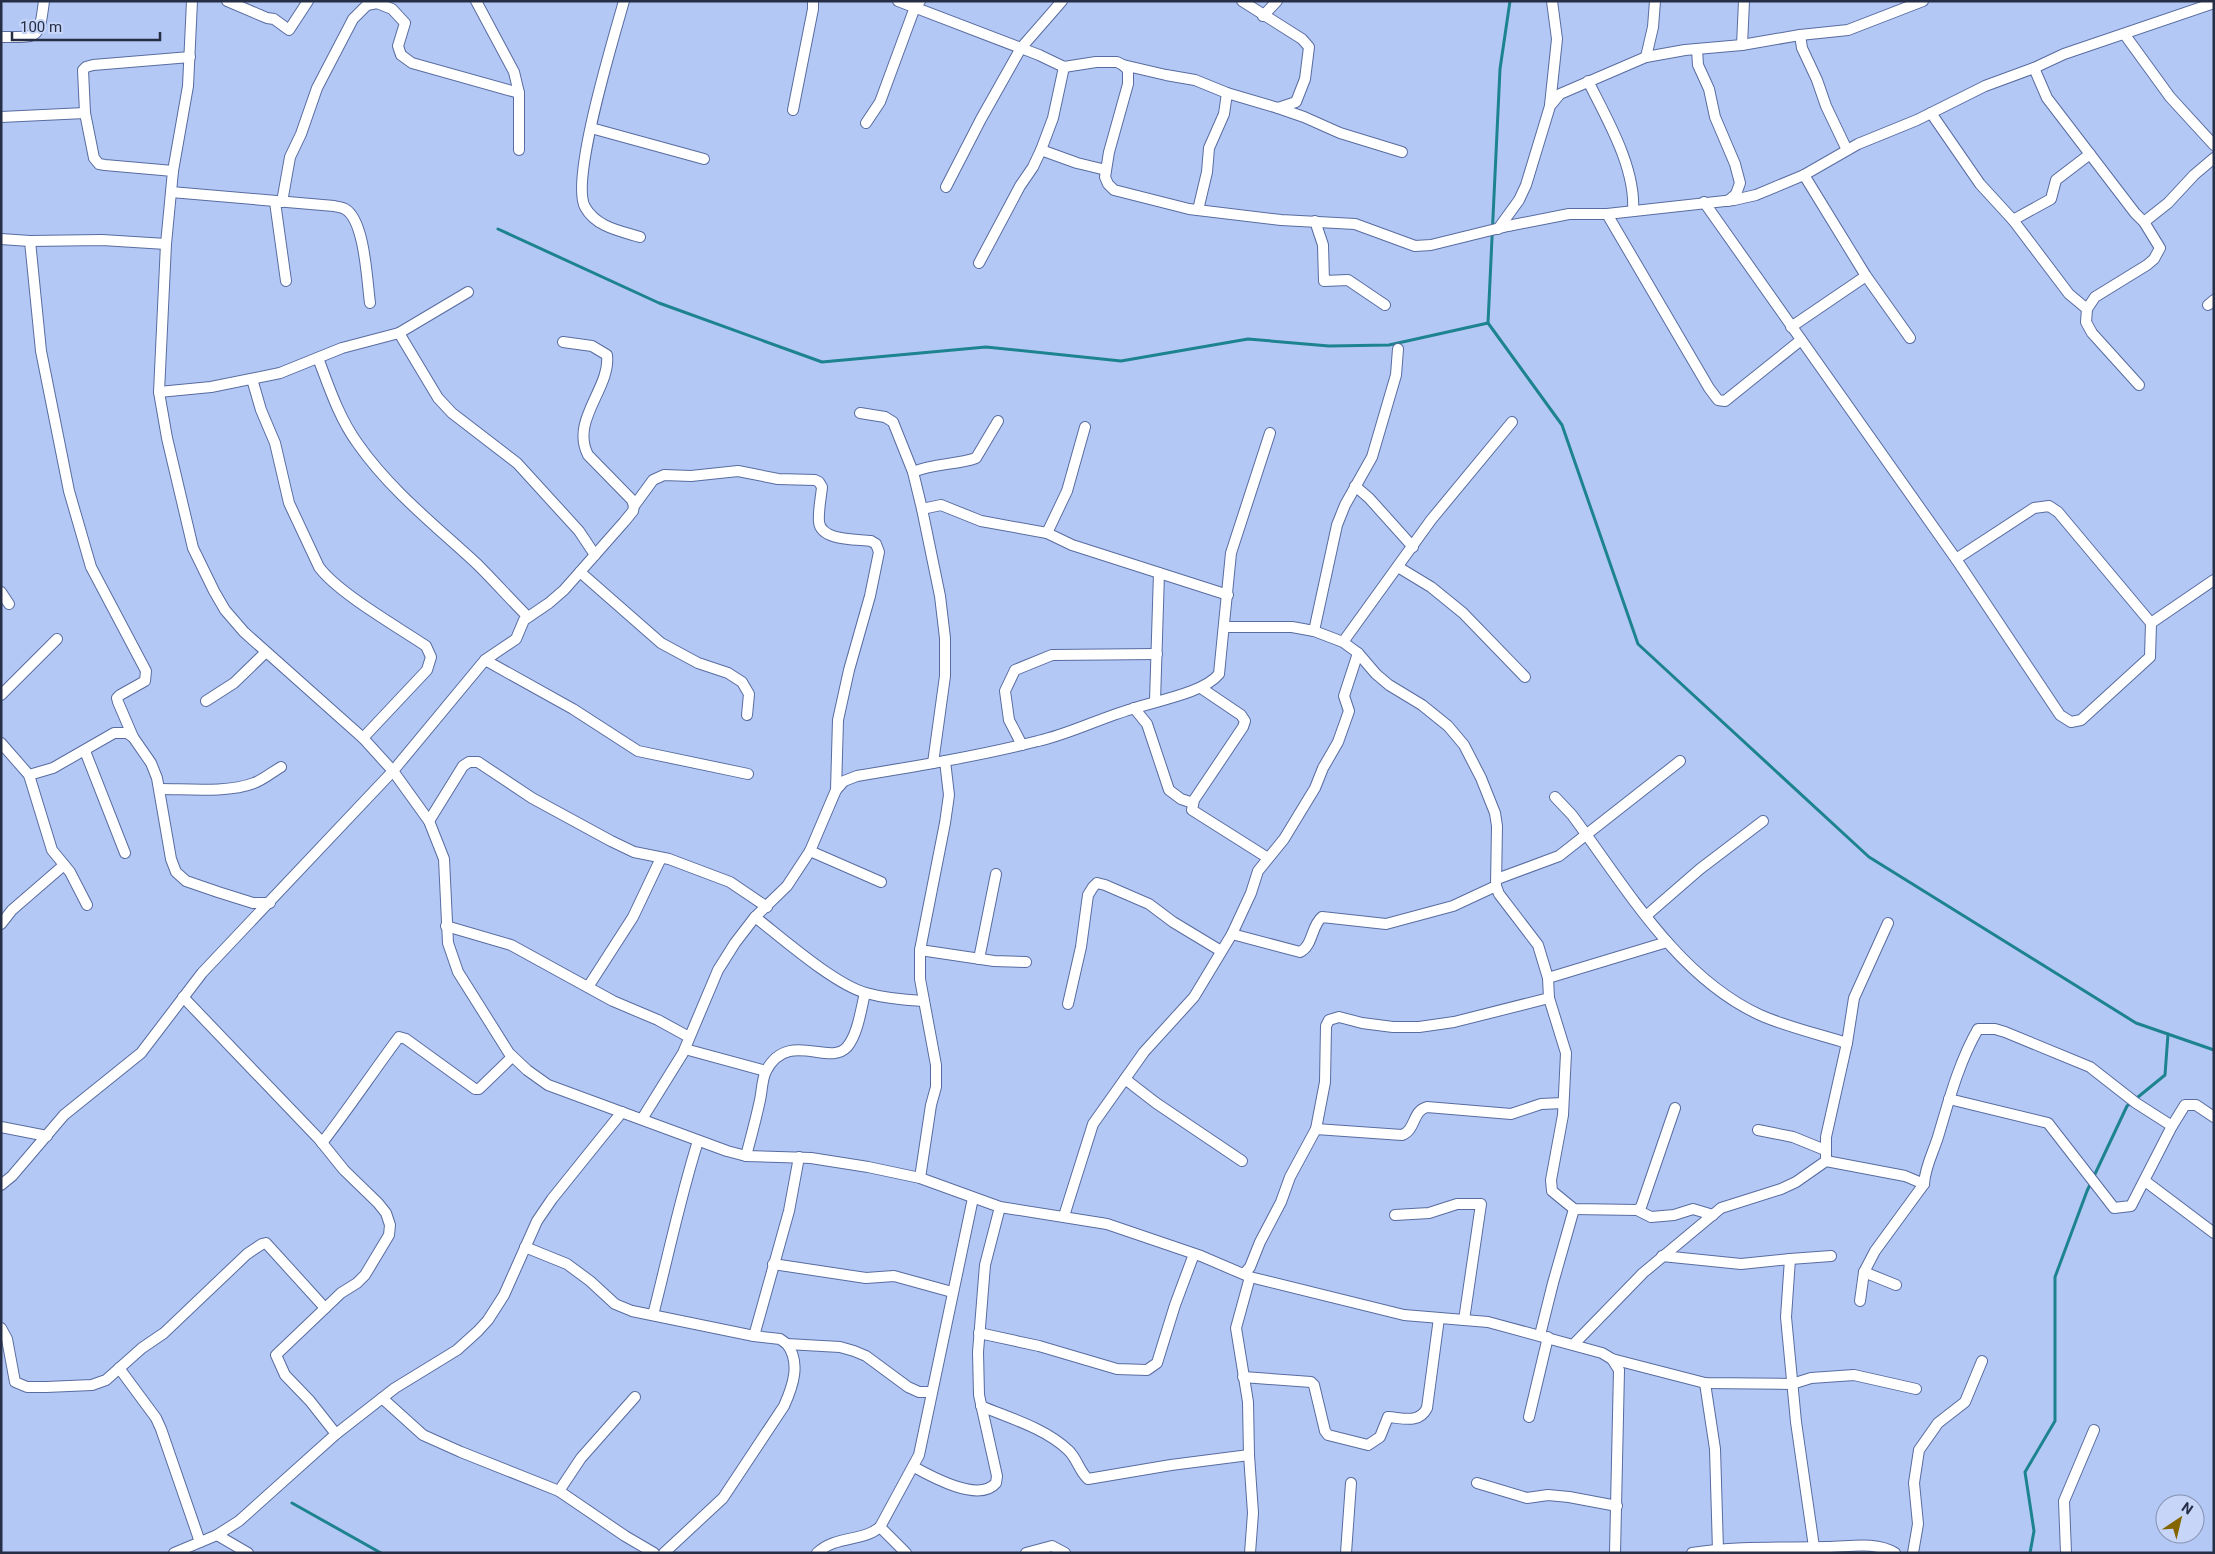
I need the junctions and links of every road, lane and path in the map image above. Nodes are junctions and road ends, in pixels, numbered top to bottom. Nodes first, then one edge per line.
1 (44, 1) edge
2 (192, 1) edge
3 (228, 1) edge
4 (308, 1) edge
5 (476, 1) edge
6 (624, 1) edge
7 (813, 1) edge
8 (898, 1) edge
9 (1062, 1) edge
10 (1242, 1) edge
11 (1277, 1) edge
12 (1552, 1) edge
13 (1655, 1) edge
14 (1744, 1) edge
15 (1923, 1) edge
16 (917, 4) edge
17 (2214, 4) edge
18 (1263, 16) junction
19 (1800, 35) junction
20 (2125, 35) junction
21 (1, 37) edge
22 (1742, 45) junction
23 (1021, 48) junction
24 (1697, 49) junction
25 (190, 57) junction
26 (1646, 57) junction
27 (1124, 65) junction
28 (1064, 67) junction
29 (2034, 68) junction
30 (1588, 81) junction
31 (519, 92) junction
32 (1227, 93) junction
33 (1550, 106) junction
34 (1278, 108) junction
35 (794, 110) dead end
36 (85, 113) junction
37 (1931, 113) junction
38 (1, 116) edge
39 (866, 123) dead end
40 (591, 128) junction
41 (2214, 145) edge
42 (519, 150) dead end
43 (1040, 150) junction
44 (1847, 150) junction
45 (1402, 152) dead end
46 (2090, 154) junction
47 (2214, 158) edge
48 (704, 159) dead end
49 (1106, 170) junction
50 (173, 171) junction
51 (1804, 175) junction
52 (946, 187) dead end
53 (171, 192) junction
54 (1728, 201) junction
55 (278, 202) junction
56 (1704, 202) junction
57 (1198, 210) junction
58 (1632, 211) junction
59 (1606, 214) junction
60 (2013, 220) junction
61 (1315, 221) junction
62 (2144, 222) junction
63 (1498, 229) junction
64 (640, 237) dead end
65 (1, 239) edge
66 (30, 241) junction
67 (166, 244) junction
68 (979, 263) dead end
69 (1866, 276) junction
70 (286, 281) dead end
71 (468, 292) dead end
72 (370, 303) dead end
73 (1385, 305) dead end
74 (2086, 308) junction
75 (1791, 327) junction
76 (399, 333) junction
77 (1910, 338) dead end
78 (1800, 340) junction
79 (563, 342) dead end
80 (1398, 350) dead end
81 (318, 358) junction
82 (252, 379) junction
83 (2139, 386) dead end
84 (158, 392) junction
85 (860, 413) dead end
86 (998, 421) dead end
87 (1512, 422) dead end
88 (1085, 426) dead end
89 (1270, 433) dead end
90 (913, 472) junction
91 (1355, 486) junction
92 (634, 506) junction
93 (922, 509) junction
94 (1047, 533) junction
95 (1413, 547) junction
96 (595, 555) junction
97 (1956, 558) junction
98 (1398, 567) junction
99 (580, 572) junction
100 (1160, 574) junction
101 (2214, 580) edge
102 (1, 592) edge
103 (1228, 595) junction
104 (9, 604) dead end
105 (528, 617) junction
106 (2151, 623) junction
107 (1224, 627) junction
108 (1314, 631) junction
109 (57, 639) dead end
110 (1344, 642) junction
111 (266, 652) junction
112 (1358, 653) junction
113 (1157, 654) junction
114 (485, 660) junction
115 (1525, 677) dead end
116 (1201, 688) junction
117 (1, 695) edge
118 (206, 701) dead end
119 (1155, 701) junction
120 (1134, 708) junction
121 (747, 715) dead end
122 (133, 737) junction
123 (363, 738) junction
124 (1, 743) edge
125 (1022, 745) junction
126 (85, 751) junction
127 (945, 761) junction
128 (1680, 761) dead end
129 (933, 763) junction
130 (281, 766) dead end
131 (393, 771) junction
132 (748, 774) dead end
133 (29, 775) junction
134 (160, 789) junction
135 (836, 790) junction
136 (1555, 797) dead end
137 (1192, 803) junction
138 (429, 821) junction
139 (1763, 821) dead end
140 (1586, 834) junction
141 (810, 851) junction
142 (125, 853) dead end
143 (661, 858) junction
144 (1268, 858) junction
145 (64, 865) junction
146 (996, 874) dead end
147 (881, 882) dead end
148 (1497, 883) junction
149 (270, 903) junction
150 (86, 905) dead end
151 (767, 907) junction
152 (1647, 916) junction
153 (755, 917) junction
154 (1888, 923) dead end
155 (1, 924) edge
156 (446, 926) junction
157 (1232, 934) junction
158 (1667, 942) junction
159 (920, 950) junction
160 (1221, 951) junction
161 (979, 959) junction
162 (1026, 962) dead end
163 (1548, 978) junction
164 (588, 987) junction
165 (865, 993) junction
166 (183, 997) junction
167 (1549, 998) junction
168 (923, 1001) junction
169 (1068, 1004) dead end
170 (689, 1037) junction
171 (1847, 1042) junction
172 (684, 1050) junction
173 (512, 1057) junction
174 (766, 1071) junction
175 (1125, 1079) junction
176 (1949, 1099) junction
177 (1563, 1103) junction
178 (1675, 1108) dead end
179 (622, 1112) junction
180 (2214, 1117) edge
181 (642, 1119) junction
182 (2172, 1126) junction
183 (1, 1127) edge
184 (1316, 1129) junction
185 (1758, 1130) dead end
186 (47, 1136) junction
187 (698, 1140) junction
188 (322, 1143) junction
189 (1825, 1150) junction
190 (746, 1156) junction
191 (799, 1157) junction
192 (1826, 1160) junction
193 (1242, 1161) dead end
194 (920, 1178) junction
195 (2145, 1181) junction
196 (1924, 1184) junction
197 (1, 1185) edge
198 (973, 1198) junction
199 (1000, 1207) junction
200 (1574, 1209) junction
201 (1637, 1210) junction
202 (1396, 1215) dead end
203 (1064, 1216) junction
204 (1713, 1216) junction
205 (2214, 1233) edge
206 (525, 1247) junction
207 (1194, 1254) junction
208 (1662, 1256) junction
209 (1831, 1256) dead end
210 (1790, 1259) junction
211 (773, 1264) junction
212 (1864, 1272) junction
213 (1247, 1276) junction
214 (1896, 1285) dead end
215 (952, 1292) junction
216 (1860, 1301) dead end
217 (325, 1308) junction
218 (653, 1315) junction
219 (1439, 1318) junction
220 (1464, 1320) junction
221 (1, 1328) edge
222 (980, 1333) junction
223 (754, 1336) junction
224 (1544, 1336) junction
225 (787, 1344) junction
226 (1574, 1344) junction
227 (1612, 1360) junction
228 (1982, 1361) dead end
229 (119, 1368) junction
230 (1243, 1377) junction
231 (1705, 1383) junction
232 (1792, 1384) junction
233 (1916, 1389) dead end
234 (931, 1392) junction
235 (382, 1398) junction
236 (635, 1398) dead end
237 (980, 1406) junction
238 (1529, 1417) dead end
239 (2094, 1430) dead end
240 (336, 1434) junction
241 (1249, 1455) junction
242 (914, 1466) junction
243 (1351, 1483) dead end
244 (1477, 1483) dead end
245 (559, 1491) junction
246 (1617, 1506) junction
247 (880, 1527) junction
248 (217, 1535) junction
249 (200, 1542) junction
250 (1814, 1547) junction
251 (1718, 1550) junction
252 (1791, 1550) edge
253 (1616, 1552) edge
254 (174, 1553) edge
255 (248, 1553) edge
256 (654, 1553) edge
257 (664, 1553) edge
258 (817, 1553) edge
259 (906, 1553) edge
260 (1026, 1553) edge
261 (1065, 1553) edge
262 (1250, 1553) edge
263 (1346, 1553) edge
264 (1692, 1553) edge
265 (1895, 1553) edge
266 (1913, 1553) edge
267 (2066, 1553) edge

1 - 21 street
2 - 25 street
3 - 4 street
5 - 31 street
6 - 40 street
7 - 35 street
8 - 16 street
9 - 23 street
10 - 18 street
11 - 18 street
12 - 33 street
13 - 26 street
14 - 22 street
15 - 19 street
16 - 23 street
16 - 39 street
17 - 20 street
18 - 34 street
19 - 22 street
19 - 44 street
20 - 29 street
20 - 41 street
22 - 24 street
23 - 28 street
23 - 52 street
24 - 26 street
24 - 54 street
25 - 36 street
25 - 50 street
26 - 30 street
27 - 28 street
27 - 32 street
27 - 49 street
28 - 43 street
29 - 37 street
29 - 46 street
30 - 33 street
30 - 58 street
31 - 42 street
31 - 55 street
32 - 34 street
32 - 57 street
33 - 63 street
34 - 45 street
36 - 38 street
36 - 50 street
37 - 44 street
37 - 60 street
40 - 48 street
40 - 64 street
43 - 49 street
43 - 68 street
44 - 51 street
46 - 60 street
46 - 62 street
47 - 62 street
49 - 57 street
50 - 53 street
51 - 54 street
51 - 69 street
53 - 55 street
53 - 67 street
54 - 56 street
55 - 70 street
55 - 72 street
56 - 58 street
56 - 75 street
57 - 61 street
58 - 59 street
59 - 63 street
59 - 78 street
60 - 74 street
61 - 63 street
61 - 73 street
62 - 74 street
65 - 66 street
66 - 67 street
66 - 122 street
67 - 84 street
69 - 75 street
69 - 77 street
71 - 76 street
74 - 83 street
75 - 78 street
76 - 81 street
76 - 96 street
78 - 97 street
79 - 92 street
80 - 91 street
81 - 82 street
81 - 105 street
82 - 84 street
82 - 123 street
84 - 111 street
85 - 90 street
86 - 90 street
87 - 95 street
88 - 94 street
89 - 103 street
90 - 93 street
91 - 95 street
91 - 108 street
92 - 96 street
92 - 135 street
93 - 94 street
93 - 129 street
94 - 100 street
95 - 98 street
96 - 99 street
97 - 106 street
97 - 106 street
98 - 110 street
98 - 115 street
99 - 105 street
99 - 121 street
100 - 103 street
100 - 113 street
101 - 106 street
102 - 104 street
103 - 107 street
105 - 114 street
107 - 108 street
107 - 116 street
108 - 110 street
109 - 117 street
110 - 112 street
111 - 118 street
111 - 123 street
112 - 144 street
112 - 148 street
113 - 119 street
113 - 125 street
114 - 131 street
114 - 132 street
116 - 119 street
116 - 137 street
119 - 120 street
120 - 125 street
120 - 137 street
122 - 126 street
122 - 134 street
123 - 131 street
124 - 133 street
125 - 127 street
126 - 133 street
126 - 142 street
127 - 129 street
127 - 159 street
128 - 140 street
129 - 135 street
130 - 134 street
131 - 138 street
131 - 149 street
133 - 145 street
134 - 149 street
135 - 141 street
136 - 140 street
137 - 144 street
138 - 143 street
138 - 156 street
139 - 152 street
140 - 148 street
140 - 152 street
141 - 147 street
141 - 151 street
143 - 151 street
143 - 164 street
144 - 157 street
145 - 150 street
145 - 155 street
146 - 161 street
148 - 157 street
148 - 163 street
149 - 166 street
151 - 153 street
152 - 158 street
153 - 165 street
153 - 170 street
154 - 171 street
156 - 164 street
156 - 173 street
157 - 160 street
158 - 163 street
158 - 171 street
159 - 161 street
159 - 168 street
160 - 169 street
160 - 175 street
161 - 162 street
163 - 167 street
164 - 170 street
165 - 168 street
165 - 174 street
166 - 186 street
166 - 188 street
167 - 177 street
167 - 184 street
168 - 194 street
170 - 172 street
171 - 189 street
172 - 174 street
172 - 181 street
173 - 179 street
173 - 188 street
174 - 190 street
175 - 193 street
175 - 203 street
176 - 182 street
176 - 195 street
176 - 196 street
177 - 184 street
177 - 200 street
178 - 201 street
179 - 181 street
179 - 206 street
180 - 182 street
181 - 187 street
182 - 195 street
183 - 186 street
184 - 213 street
185 - 189 street
186 - 197 street
187 - 190 street
187 - 218 street
188 - 217 street
189 - 192 street
190 - 191 street
191 - 194 street
191 - 211 street
192 - 196 street
192 - 204 street
194 - 198 street
195 - 205 street
196 - 212 street
198 - 199 street
198 - 215 street
199 - 203 street
199 - 222 street
200 - 201 street
200 - 224 street
201 - 204 street
202 - 220 street
203 - 207 street
204 - 208 street
206 - 218 street
206 - 235 street
207 - 213 street
207 - 222 street
208 - 210 street
208 - 226 street
209 - 210 street
210 - 232 street
211 - 215 street
211 - 223 street
212 - 214 street
212 - 216 street
213 - 219 street
213 - 230 street
215 - 234 street
217 - 229 street
217 - 240 street
218 - 223 street
219 - 220 street
219 - 230 street
220 - 224 street
221 - 229 street
222 - 237 street
223 - 225 street
224 - 226 street
224 - 238 street
225 - 234 street
225 - 257 street
226 - 227 street
227 - 231 street
227 - 246 street
228 - 266 street
229 - 249 street
230 - 241 street
231 - 232 street
231 - 251 street
232 - 233 street
232 - 250 street
234 - 242 street
235 - 240 street
235 - 245 street
236 - 245 street
237 - 241 street
237 - 242 street
239 - 267 street
240 - 248 street
241 - 262 street
242 - 247 street
243 - 263 street
244 - 246 street
245 - 256 street
246 - 253 street
247 - 258 street
247 - 259 street
248 - 249 street
248 - 255 street
249 - 254 street
250 - 252 street
250 - 265 street
251 - 252 street
251 - 264 street
260 - 261 street

